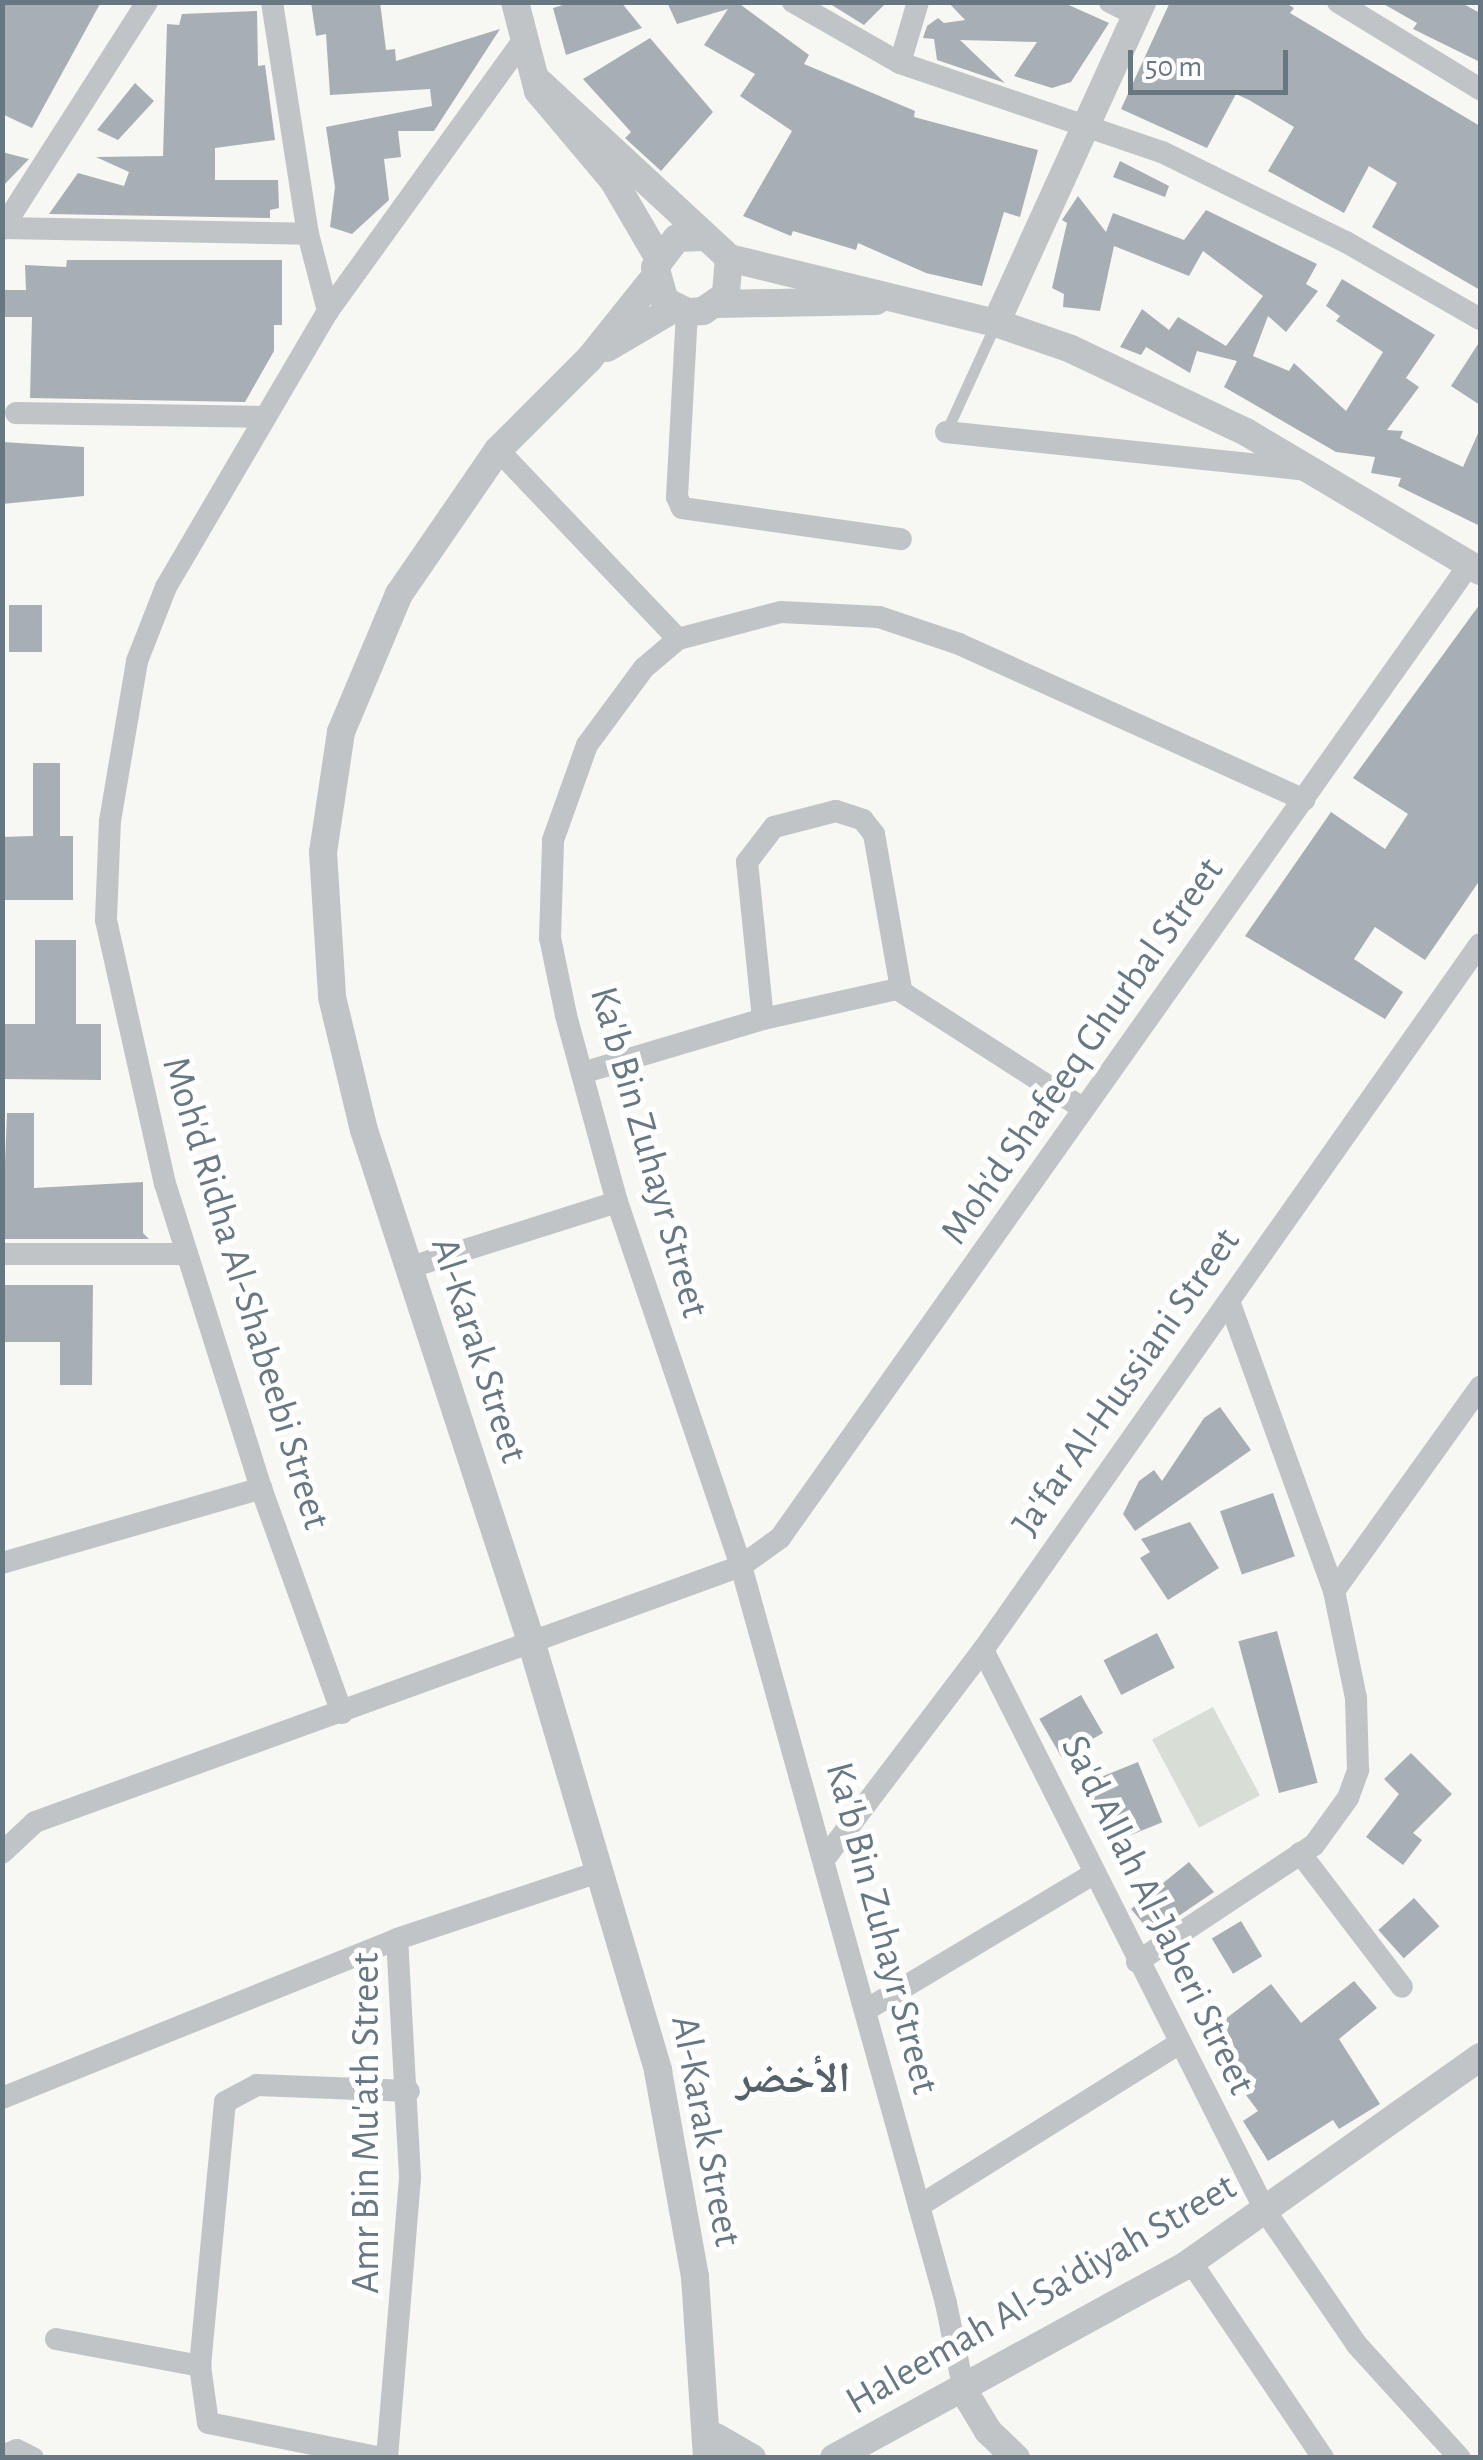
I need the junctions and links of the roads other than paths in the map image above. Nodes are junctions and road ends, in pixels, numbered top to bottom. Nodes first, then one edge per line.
1 (147, 2) edge
2 (272, 2) edge
3 (515, 2) edge
4 (793, 2) edge
5 (918, 2) edge
6 (1110, 2) edge
7 (1338, 2) edge
8 (1140, 9) edge
9 (520, 43) junction
10 (900, 64) junction
11 (537, 80) junction
12 (1480, 89) edge
13 (1086, 122) junction
14 (3, 229) edge
15 (308, 234) junction
16 (704, 236) junction
17 (728, 258) junction
18 (656, 267) junction
19 (903, 300) junction
20 (718, 304) junction
21 (681, 310) junction
22 (328, 311) junction
23 (1480, 320) edge
24 (996, 323) junction
25 (589, 359) junction
26 (16, 412) dead end
27 (263, 417) junction
28 (946, 432) joint
29 (498, 450) junction
30 (1307, 470) junction
31 (902, 539) dead end
32 (1475, 568) edge
33 (678, 639) junction
34 (1304, 800) junction
35 (1480, 944) edge
36 (1471, 979) edge
37 (901, 989) junction
38 (763, 1019) junction
39 (582, 1073) junction
40 (1080, 1107) junction
41 (617, 1202) junction
42 (2, 1254) edge
43 (187, 1254) junction
44 (411, 1267) junction
45 (1230, 1304) junction
46 (1480, 1387) edge
47 (261, 1488) junction
48 (2, 1563) edge
49 (741, 1566) junction
50 (1334, 1591) junction
51 (531, 1641) junction
52 (983, 1650) junction
53 (342, 1713) junction
54 (2, 1853) edge
55 (1300, 1854) junction
56 (825, 1858) junction
57 (602, 1870) junction
58 (1095, 1873) junction
59 (397, 1939) junction
60 (1137, 1962) junction
61 (1402, 1987) dead end
62 (866, 2010) junction
63 (1178, 2046) junction
64 (1480, 2057) edge
65 (409, 2091) junction
66 (2, 2098) edge
67 (919, 2206) junction
68 (1266, 2212) junction
69 (1192, 2262) junction
70 (56, 2339) dead end
71 (200, 2366) junction
72 (971, 2386) junction
73 (710, 2447) edge
74 (2, 2456) edge
75 (1016, 2457) edge
76 (33, 2458) edge
77 (384, 2458) edge
78 (752, 2458) edge
79 (834, 2458) edge
80 (1323, 2458) edge
81 (1460, 2458) edge

1 - 14 street
2 - 15 street
3 - 9 street
4 - 10 street
5 - 10 street
6 - 8 street
7 - 12 street
8 - 13 street
9 - 11 street
9 - 22 street, Moh'd Ridha Al-Shabeebi Street
10 - 13 street
11 - 16 street
11 - 18 street
13 - 23 street
13 - 24 street
14 - 15 street
15 - 22 street
16 - 17 street
16 - 18 street
17 - 19 street
17 - 20 street
18 - 21 street
18 - 25 street, Al-Karak Street
19 - 20 street
19 - 24 street
20 - 21 street
21 - 25 street, Al-Karak Street
21 - 31 street
22 - 27 street, Moh'd Ridha Al-Shabeebi Street
24 - 28 lane
24 - 30 street
25 - 29 street, Al-Karak Street
26 - 27 street
27 - 43 street, Moh'd Ridha Al-Shabeebi Street
28 - 30 street
29 - 33 street
29 - 44 street, Al-Karak Street
30 - 32 street
32 - 34 street, Moh'd Shafeeq Ghurbal Street
33 - 34 street, Ka'b Bin Zuhayr Street
33 - 39 street, Ka'b Bin Zuhayr Street
34 - 40 street, Moh'd Shafeeq Ghurbal Street
35 - 36 street, Ja'far Al-Hussiani Street
36 - 45 street, Ja'far Al-Hussiani Street
37 - 38 street
37 - 38 street
37 - 40 street
38 - 39 street
39 - 41 street, Ka'b Bin Zuhayr Street
40 - 49 street, Moh'd Shafeeq Ghurbal Street
41 - 44 street
41 - 49 street, Ka'b Bin Zuhayr Street
42 - 43 street
43 - 47 street, Moh'd Ridha Al-Shabeebi Street
44 - 51 street, Al-Karak Street
45 - 50 street
45 - 52 street, Ja'far Al-Hussiani Street
46 - 50 street
47 - 48 street
47 - 53 street, Moh'd Ridha Al-Shabeebi Street
49 - 51 street, Moh'd Shafeeq Ghurbal Street
49 - 56 street, Ka'b Bin Zuhayr Street
50 - 55 street
51 - 53 street
51 - 57 street, Al-Karak Street
52 - 56 street, Ja'far Al-Hussiani Street
52 - 58 street, Sa'd Allah Al-Jaberi Street
53 - 54 street
55 - 60 street
55 - 61 street
56 - 62 street, Ka'b Bin Zuhayr Street
57 - 59 street, Amr Bin Mu'ath Street
57 - 73 street, Al-Karak Street
58 - 60 street, Sa'd Allah Al-Jaberi Street
58 - 62 street
59 - 65 street, Amr Bin Mu'ath Street
59 - 66 street
60 - 63 street, Sa'd Allah Al-Jaberi Street
62 - 67 street, Ka'b Bin Zuhayr Street
63 - 67 street
63 - 68 street, Sa'd Allah Al-Jaberi Street
64 - 68 street, Haleemah Al-Sa'diyah Street
65 - 71 street
65 - 77 street, Amr Bin Mu'ath Street
67 - 72 street, Ka'b Bin Zuhayr Street
68 - 69 street, Haleemah Al-Sa'diyah Street
68 - 81 street, Sa'd Allah Al-Jaberi Street
69 - 72 street, Haleemah Al-Sa'diyah Street
69 - 80 street
70 - 71 street
71 - 77 street
72 - 75 street
72 - 79 street, Haleemah Al-Sa'diyah Street
73 - 78 street
74 - 76 street

